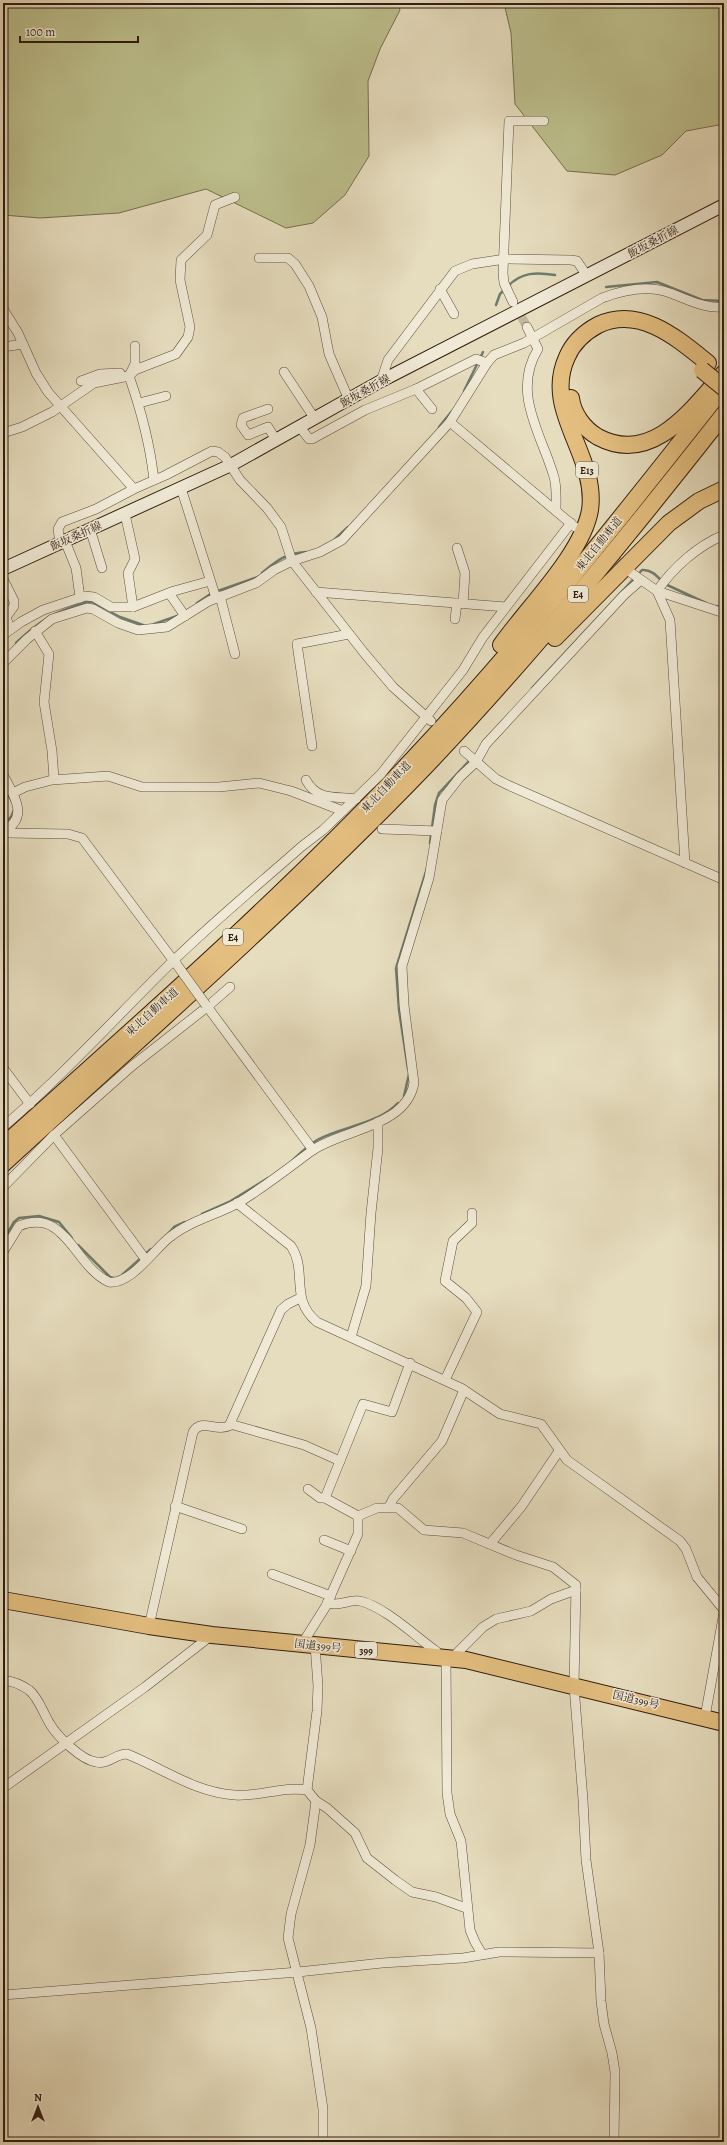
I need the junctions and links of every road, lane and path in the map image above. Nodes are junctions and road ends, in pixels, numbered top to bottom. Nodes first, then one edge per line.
1 (544, 121) dead end
2 (235, 197) dead end
3 (724, 205) edge
4 (259, 258) dead end
5 (505, 259) junction
6 (588, 276) junction
7 (440, 289) junction
8 (513, 302) tunnel mouth
9 (724, 307) edge
10 (3, 310) edge
11 (454, 314) dead end
12 (527, 327) tunnel mouth
13 (532, 337) junction
14 (23, 344) junction
15 (135, 346) dead end
16 (3, 347) edge
17 (487, 363) junction
18 (705, 367) junction
19 (284, 372) dead end
20 (724, 374) edge
21 (129, 376) junction
22 (81, 381) dead end
23 (381, 381) junction
24 (724, 387) edge
25 (416, 389) junction
26 (166, 396) dead end
27 (349, 400) junction
28 (139, 403) junction
29 (62, 407) junction
30 (268, 409) dead end
31 (432, 409) dead end
32 (724, 414) edge
33 (315, 419) junction
34 (450, 422) junction
35 (300, 427) junction
36 (3, 433) edge
37 (276, 440) junction
38 (231, 466) junction
39 (154, 480) junction
40 (181, 488) junction
41 (134, 489) junction
42 (724, 489) edge
43 (556, 510) junction
44 (125, 514) junction
45 (90, 530) junction
46 (724, 536) edge
47 (63, 542) junction
48 (457, 548) dead end
49 (291, 556) junction
50 (102, 568) dead end
51 (3, 569) edge
52 (3, 579) edge
53 (662, 585) junction
54 (215, 592) junction
55 (316, 592) junction
56 (169, 593) junction
57 (85, 601) junction
58 (460, 604) junction
59 (133, 607) junction
60 (506, 608) junction
61 (183, 613) junction
62 (724, 613) edge
63 (455, 620) dead end
64 (35, 631) junction
65 (6, 632) edge
66 (349, 634) junction
67 (235, 654) dead end
68 (3, 664) edge
69 (453, 716) junction
70 (428, 718) junction
71 (312, 746) dead end
72 (471, 757) junction
73 (424, 767) junction
74 (3, 775) edge
75 (54, 780) junction
76 (306, 780) dead end
77 (13, 793) junction
78 (356, 799) junction
79 (343, 811) junction
80 (382, 829) dead end
81 (4, 831) edge
82 (433, 831) junction
83 (685, 862) junction
84 (724, 880) edge
85 (175, 963) junction
86 (230, 987) dead end
87 (207, 1006) junction
88 (3, 1068) edge
89 (30, 1104) junction
90 (378, 1122) junction
91 (3, 1127) edge
92 (54, 1135) junction
93 (3, 1146) edge
94 (310, 1147) junction
95 (3, 1164) edge
96 (3, 1187) edge
97 (237, 1203) junction
98 (472, 1214) dead end
99 (3, 1252) edge
100 (143, 1257) junction
101 (300, 1298) junction
102 (351, 1337) junction
103 (410, 1363) junction
104 (445, 1380) junction
105 (464, 1390) junction
106 (230, 1424) junction
107 (559, 1450) junction
108 (340, 1461) junction
109 (308, 1489) dead end
110 (325, 1498) junction
111 (175, 1506) junction
112 (389, 1507) junction
113 (358, 1516) junction
114 (242, 1529) dead end
115 (324, 1540) dead end
116 (490, 1544) junction
117 (350, 1551) junction
118 (272, 1574) dead end
119 (576, 1590) junction
120 (329, 1599) junction
121 (3, 1600) edge
122 (724, 1611) edge
123 (149, 1626) junction
124 (212, 1635) junction
125 (721, 1644) edge
126 (308, 1645) junction
127 (447, 1658) junction
128 (3, 1680) edge
129 (574, 1686) junction
130 (705, 1717) junction
131 (724, 1722) edge
132 (66, 1742) junction
133 (3, 1788) edge
134 (307, 1790) junction
135 (316, 1801) junction
136 (466, 1908) junction
137 (599, 1953) junction
138 (482, 1954) junction
139 (298, 1972) junction
140 (3, 1995) edge
141 (324, 2142) edge
142 (614, 2142) edge

1 - 5 street
2 - 21 street
3 - 6 main road, 飯坂桑折線
4 - 27 street
5 - 6 street
5 - 7 street
5 - 8 street
6 - 23 main road, 飯坂桑折線
7 - 11 street
7 - 23 street
9 - 13 street
10 - 14 street
12 - 13 street
13 - 17 street
13 - 43 street
14 - 16 street
14 - 29 street
15 - 21 street
17 - 25 street
17 - 34 street
18 - 20 highway, E13
18 - 20 highway
18 - 24 highway, bridge
18 - 69 highway, E13
19 - 33 street
21 - 22 street
21 - 28 street
21 - 29 street
23 - 27 main road, 飯坂桑折線
24 - 69 highway, 東北自動車道 / E4
25 - 31 street
25 - 35 street
26 - 28 street
27 - 33 main road, 飯坂桑折線
28 - 39 street
29 - 36 street
29 - 41 street
30 - 37 street
32 - 73 highway, 東北自動車道 / E4
33 - 35 main road, 飯坂桑折線
34 - 43 street
34 - 49 street
35 - 37 main road, 飯坂桑折線
37 - 38 main road, 飯坂桑折線
38 - 39 street
38 - 40 main road, 飯坂桑折線
38 - 49 street
39 - 41 street
40 - 44 main road, 飯坂桑折線
40 - 54 street
41 - 47 street
42 - 73 highway
43 - 60 street
44 - 45 main road, 飯坂桑折線
44 - 59 street
45 - 47 main road, 飯坂桑折線
45 - 50 street
46 - 53 street
47 - 51 main road, 飯坂桑折線
47 - 57 street
48 - 58 street
49 - 54 street
49 - 55 street
52 - 65 street
53 - 62 street
53 - 72 street
53 - 83 street
54 - 56 street
54 - 61 street
54 - 67 street
55 - 58 street
55 - 66 street
56 - 59 street
56 - 61 street
57 - 59 street
57 - 61 street
57 - 64 street
57 - 65 street
58 - 60 street
58 - 63 street
60 - 70 street
64 - 68 street
64 - 75 street
66 - 70 street
66 - 71 street
69 - 93 highway, 東北自動車道 / E4
70 - 78 street
72 - 82 street
72 - 83 street
73 - 95 highway, 東北自動車道 / E4
74 - 77 street
75 - 77 street
75 - 79 street
76 - 78 street
77 - 81 street
78 - 79 street
79 - 85 street
80 - 82 street
81 - 85 street
82 - 90 street
83 - 84 street
85 - 87 street, bridge
85 - 89 street
86 - 87 street
87 - 92 street
87 - 94 street
88 - 89 street
89 - 91 street
90 - 94 street
90 - 102 street
92 - 96 street
92 - 100 street
94 - 97 street
97 - 100 street
97 - 101 street
98 - 104 street
99 - 100 street
101 - 102 street
101 - 106 street
102 - 103 street
103 - 104 street
103 - 108 street
104 - 105 street
105 - 107 street
105 - 112 street
106 - 108 street
106 - 111 street
107 - 116 street
107 - 122 street
108 - 110 street
109 - 110 street
110 - 113 street
111 - 114 street
111 - 123 street
112 - 113 street
112 - 116 street
113 - 117 street
115 - 117 street
116 - 119 street
117 - 120 street
118 - 120 street
119 - 127 street
119 - 129 street
120 - 126 street
120 - 127 street
121 - 123 highway, 国道399号 / 399
122 - 125 street
123 - 124 highway, 国道399号 / 399
124 - 126 highway, 国道399号 / 399
124 - 132 street
125 - 130 street
126 - 127 highway, 国道399号 / 399
126 - 134 street
127 - 129 highway, 国道399号 / 399
127 - 136 street
128 - 132 street
129 - 130 highway, 国道399号 / 399
129 - 137 street
130 - 131 highway, 国道399号 / 399
132 - 133 street
132 - 134 street
134 - 135 street
135 - 136 street
135 - 139 street
136 - 138 street
137 - 138 street
137 - 142 street
138 - 139 street
139 - 140 street
139 - 141 street

